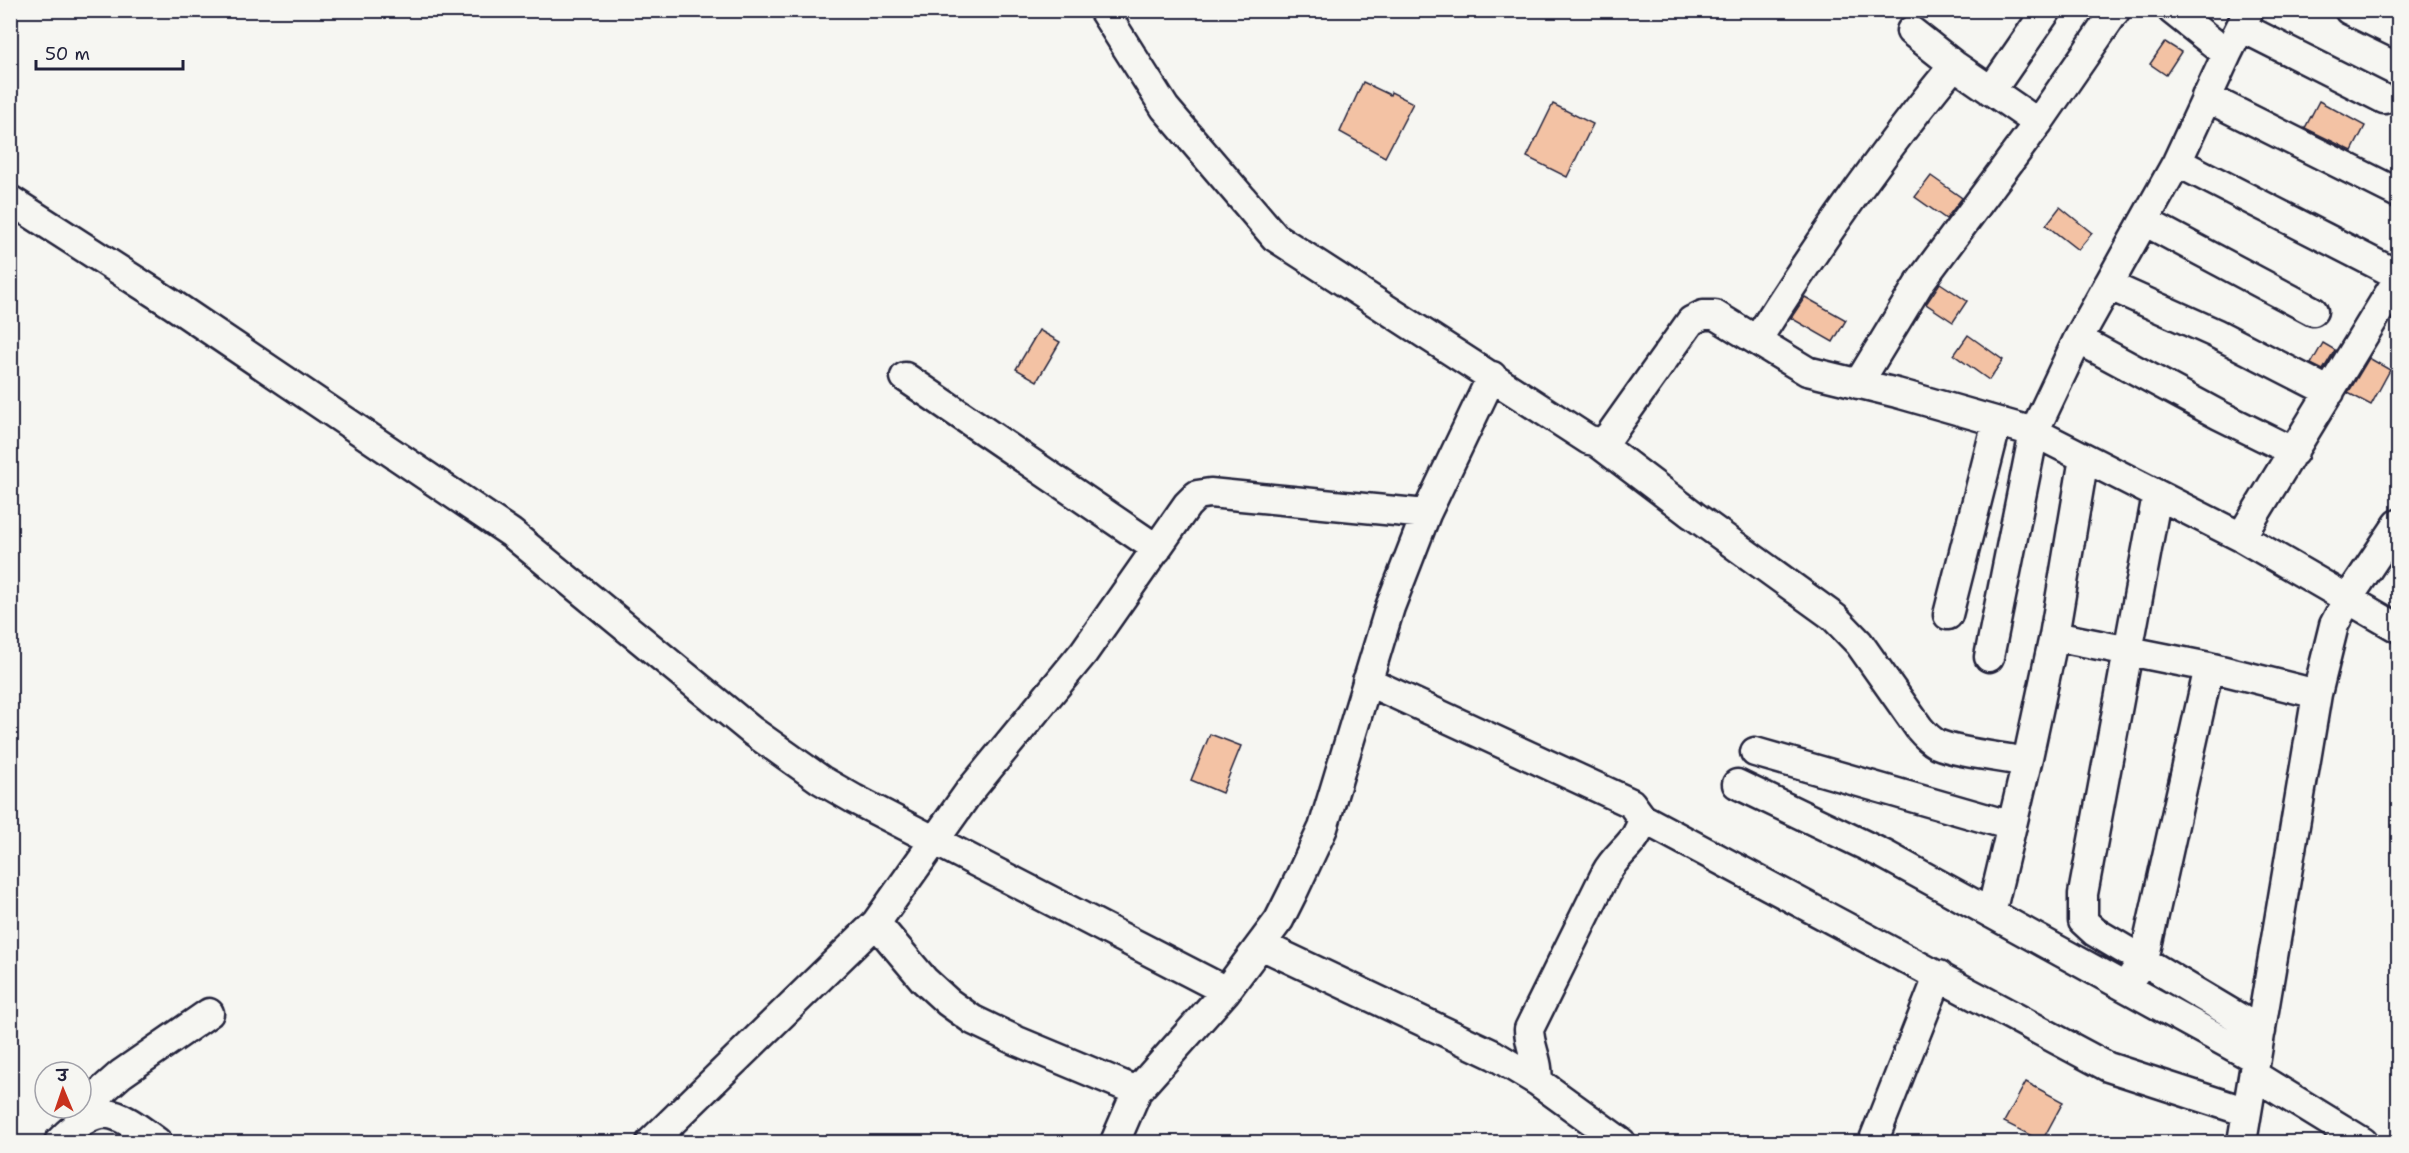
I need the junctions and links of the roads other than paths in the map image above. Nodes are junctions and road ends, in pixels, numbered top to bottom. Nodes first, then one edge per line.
1 (1103, 10) edge
2 (2047, 10) edge
3 (2116, 10) edge
4 (2172, 10) edge
5 (2349, 10) edge
6 (2245, 19) edge
7 (1911, 31) dead end
8 (2398, 34) edge
9 (2226, 54) junction
10 (1954, 65) junction
11 (1991, 91) junction
12 (2206, 97) junction
13 (2384, 99) dead end
14 (2038, 123) junction
15 (2177, 162) junction
16 (2398, 193) edge
17 (10, 200) edge
18 (2144, 221) junction
19 (2398, 277) edge
20 (2108, 285) junction
21 (2313, 311) dead end
22 (2078, 339) junction
23 (1757, 340) junction
24 (1492, 376) junction
25 (905, 377) dead end
26 (1857, 384) junction
27 (2330, 392) junction
28 (1997, 423) junction
29 (2034, 432) junction
30 (1597, 442) junction
31 (2294, 452) junction
32 (2084, 458) junction
33 (2157, 495) junction
34 (1425, 514) junction
35 (2398, 524) edge
36 (2241, 537) junction
37 (1157, 549) junction
38 (2347, 600) junction
39 (1948, 615) dead end
40 (2398, 628) edge
41 (2054, 636) junction
42 (2130, 651) junction
43 (1989, 657) dead end
44 (2210, 667) junction
45 (1367, 681) junction
46 (2317, 694) junction
47 (1755, 752) dead end
48 (2027, 762) junction
49 (1737, 784) dead end
50 (1642, 818) junction
51 (2012, 826) junction
52 (936, 841) junction
53 (1991, 913) junction
54 (876, 923) junction
55 (1261, 945) junction
56 (2144, 960) junction
57 (1939, 975) junction
58 (2124, 988) junction
59 (1226, 992) junction
60 (209, 1013) dead end
61 (2257, 1055) junction
62 (1537, 1081) junction
63 (1137, 1091) junction
64 (2247, 1112) junction
65 (68, 1134) edge
66 (156, 1143) edge
67 (651, 1143) edge
68 (1115, 1143) edge
69 (1621, 1143) edge
70 (1873, 1143) edge
71 (2242, 1143) edge
72 (2363, 1143) edge

1 - 24 street
2 - 11 street
3 - 14 street
4 - 9 street
5 - 8 street
6 - 9 street
6 - 13 street
7 - 10 street
9 - 12 street
10 - 11 street
10 - 23 street
11 - 14 street
12 - 15 street
12 - 16 street
14 - 26 street
15 - 18 street
15 - 19 street
17 - 52 street
18 - 20 street
18 - 21 street
19 - 27 street
20 - 22 street
20 - 27 street
22 - 29 street
22 - 31 street
23 - 26 street
23 - 30 street
24 - 30 street
24 - 34 street
25 - 37 street
26 - 28 street
27 - 31 street
28 - 29 street
28 - 39 street
29 - 32 street
29 - 43 street
30 - 48 street
31 - 36 street
32 - 33 street
32 - 41 street
33 - 36 street
33 - 42 street
34 - 37 street
34 - 45 street
35 - 38 street
36 - 38 street
37 - 52 street
38 - 40 street
38 - 46 street
41 - 42 street
41 - 48 street
42 - 44 street
42 - 56 street
44 - 46 street
44 - 56 street
45 - 50 street
45 - 55 street
46 - 61 street
47 - 51 street
48 - 51 street
49 - 53 street
50 - 57 street
50 - 62 street
51 - 53 street
52 - 54 street
52 - 59 street
53 - 58 street
54 - 63 street
54 - 67 street
55 - 59 street
55 - 62 street
56 - 58 street
56 - 61 street
57 - 64 street
57 - 70 street
58 - 61 street
59 - 63 street
60 - 65 street
61 - 64 street
61 - 72 street
62 - 69 street
63 - 68 street
64 - 71 street
65 - 66 street

